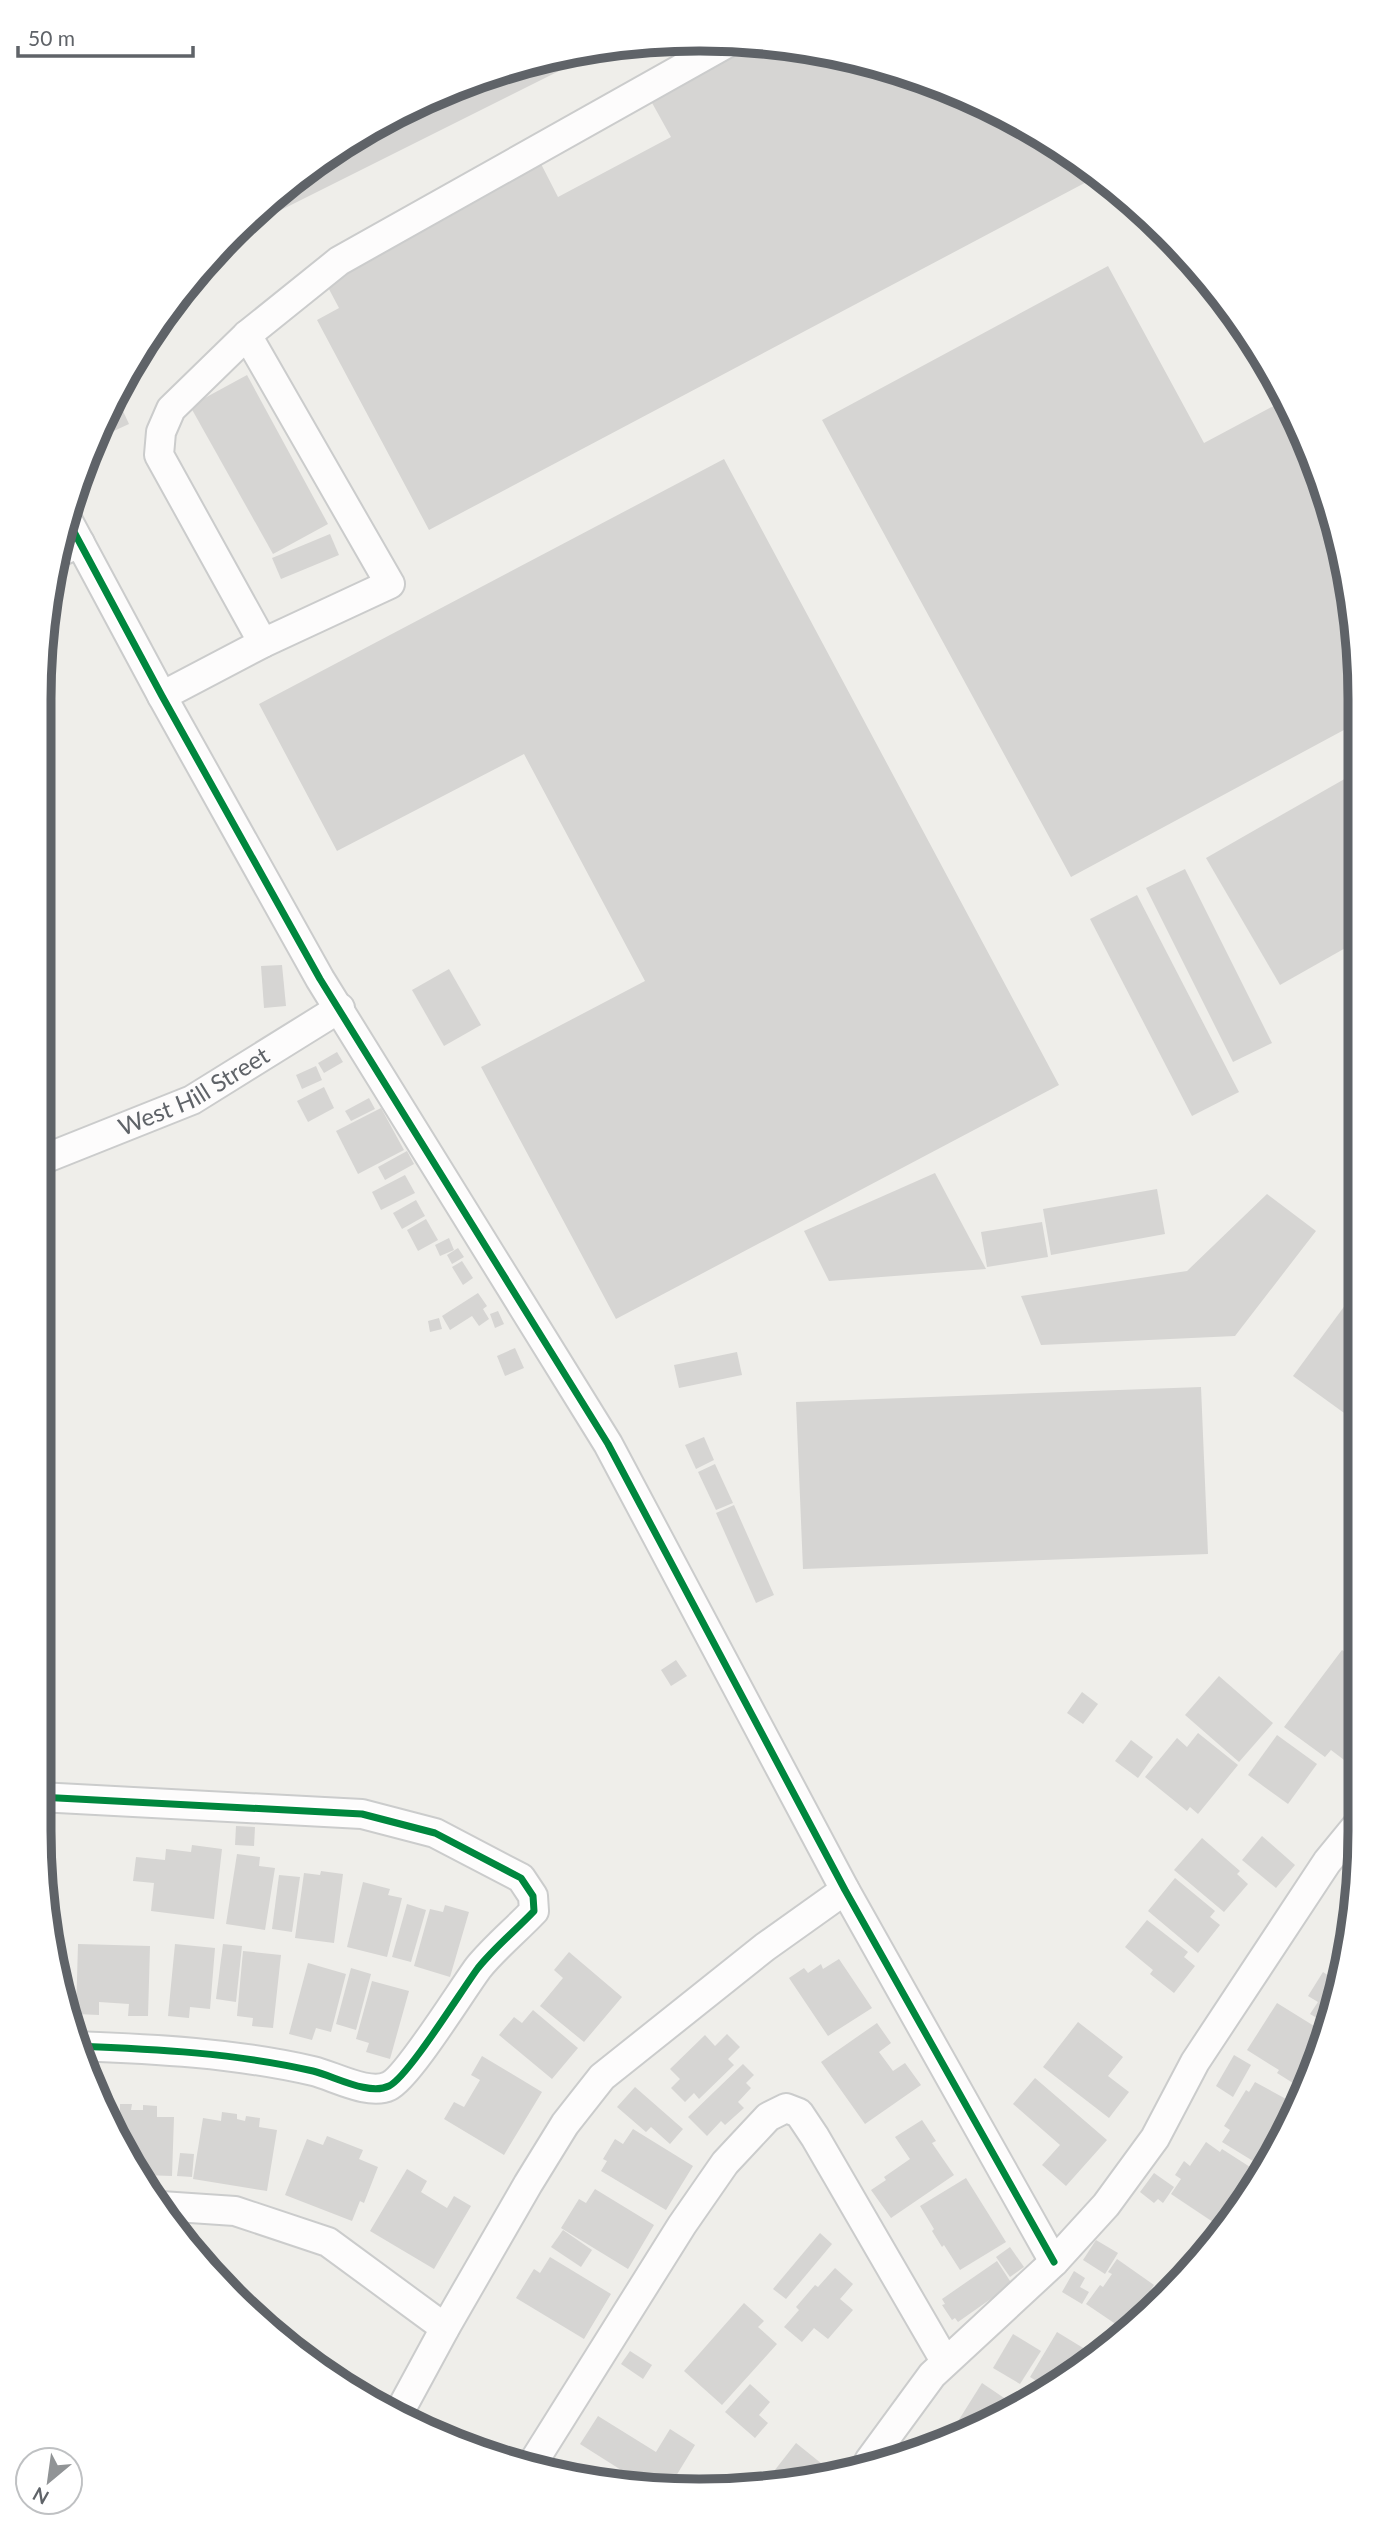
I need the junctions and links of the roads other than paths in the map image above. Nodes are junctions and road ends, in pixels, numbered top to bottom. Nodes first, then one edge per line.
1 (712, 51) edge
2 (247, 335) junction
3 (69, 548) edge
4 (262, 643) junction
5 (162, 696) junction
6 (340, 1008) junction
7 (51, 1156) edge
8 (51, 1798) edge
9 (1348, 1837) edge
10 (845, 1890) junction
11 (88, 2047) edge
12 (172, 2207) edge
13 (1054, 2262) junction
14 (444, 2328) junction
15 (945, 2361) junction
16 (402, 2406) edge
17 (873, 2455) edge
18 (536, 2458) edge

1 - 2 street
2 - 4 street
2 - 4 street
3 - 5 street
4 - 5 street
5 - 6 street
6 - 7 street, West Hill Street
6 - 10 street
8 - 11 street
9 - 13 street
10 - 13 street
10 - 14 street
12 - 14 street
13 - 15 street
14 - 16 street
15 - 17 street
15 - 18 street

